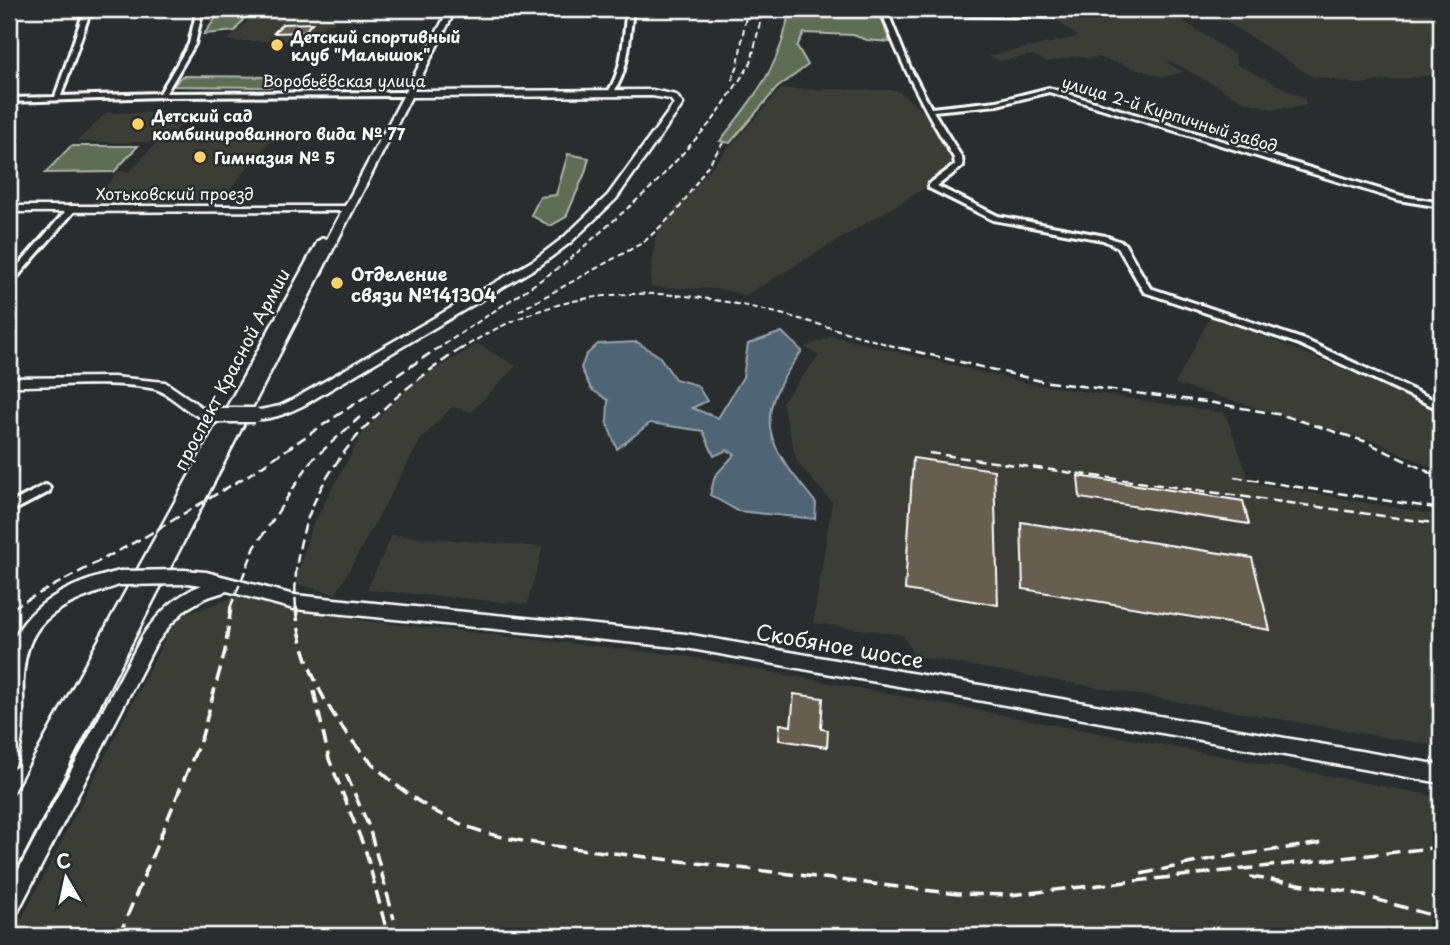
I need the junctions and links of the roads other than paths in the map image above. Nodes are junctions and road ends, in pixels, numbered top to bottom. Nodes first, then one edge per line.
1 (96, 9) edge
2 (200, 9) edge
3 (452, 9) edge
4 (629, 9) edge
5 (884, 10) edge
6 (1052, 15) dead end
7 (614, 88) junction
8 (407, 94) junction
9 (162, 95) junction
10 (57, 99) junction
11 (9, 100) edge
12 (928, 110) junction
13 (1441, 205) edge
14 (73, 208) junction
15 (341, 208) junction
16 (9, 209) edge
17 (9, 281) edge
18 (9, 382) edge
19 (1441, 407) edge
20 (45, 489) dead end
21 (9, 509) edge
22 (229, 585) junction
23 (104, 663) junction
24 (9, 759) edge
25 (1441, 774) edge
26 (9, 824) edge
27 (9, 862) edge
28 (9, 908) edge

1 - 10 street
2 - 9 street
3 - 8 main road, проспект Красной Армии
4 - 7 street
5 - 6 street
5 - 12 street
7 - 8 main road, Воробьёвская улица
7 - 18 main road, Воробьёвская улица, bridge
8 - 9 street, Воробьёвская улица
8 - 15 main road, проспект Красной Армии
8 - 23 main road, проспект Красной Армии
9 - 10 street, Воробьёвская улица
10 - 11 street, Воробьёвская улица
12 - 13 street, улица 2-й Кирпичный завод
12 - 19 street
14 - 15 main road, Хотьковский проезд
14 - 16 main road, Хотьковский проезд
14 - 17 street
15 - 23 main road, проспект Красной Армии
20 - 21 street
22 - 24 main road, Скобяное шоссе, bridge
22 - 25 main road, Скобяное шоссе
22 - 28 main road
23 - 26 main road
23 - 27 main road

